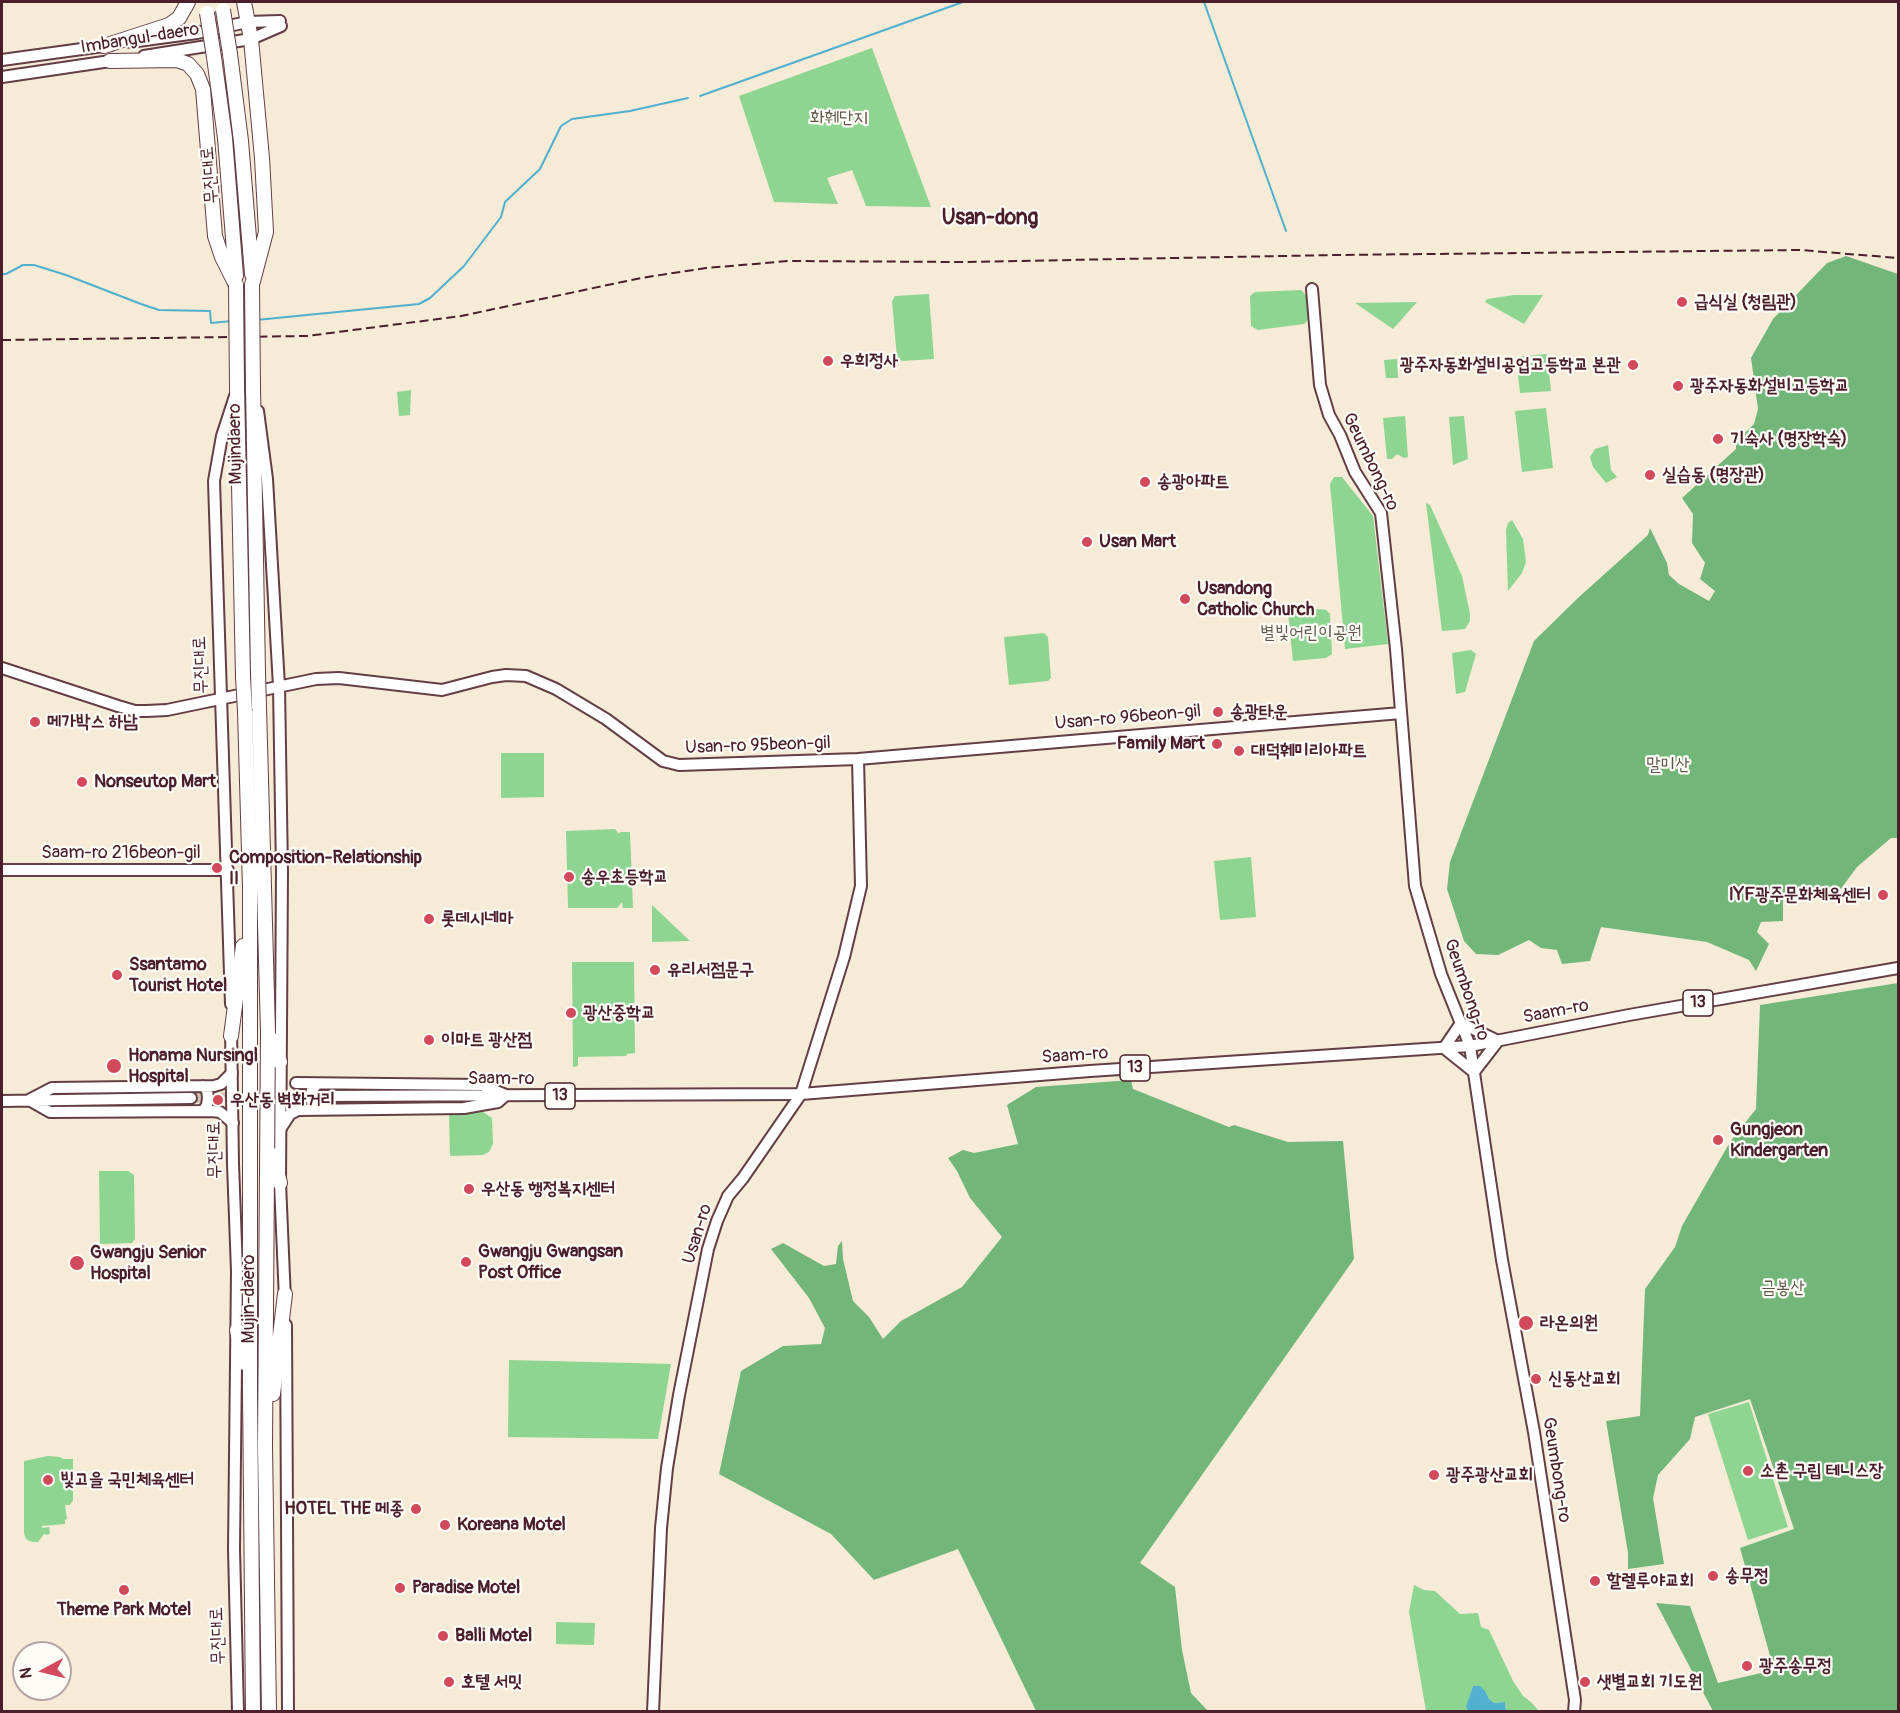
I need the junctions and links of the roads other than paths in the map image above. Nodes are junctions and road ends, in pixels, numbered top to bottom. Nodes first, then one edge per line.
1 (188, 2) edge
2 (244, 2) edge
3 (222, 6) edge
4 (206, 7) edge
5 (248, 22) junction
6 (251, 39) junction
7 (104, 46) junction
8 (2, 60) edge
9 (110, 61) junction
10 (2, 77) edge
11 (236, 285) junction
12 (252, 285) junction
13 (1312, 289) dead end
14 (237, 387) junction
15 (253, 387) junction
16 (2, 668) edge
17 (279, 687) junction
18 (220, 699) junction
19 (1401, 713) junction
20 (858, 759) junction
21 (2, 870) edge
22 (228, 870) junction
23 (250, 887) junction
24 (1899, 968) edge
25 (1461, 1023) junction
26 (268, 1032) junction
27 (231, 1036) junction
28 (1498, 1041) junction
29 (1470, 1046) junction
30 (1444, 1048) junction
31 (280, 1062) junction
32 (232, 1072) junction
33 (1474, 1072) junction
34 (317, 1084) junction
35 (203, 1086) junction
36 (801, 1094) junction
37 (506, 1095) junction
38 (319, 1096) tunnel mouth
39 (191, 1098) tunnel mouth
40 (29, 1100) junction
41 (2, 1101) edge
42 (315, 1110) junction
43 (203, 1111) junction
44 (233, 1123) junction
45 (281, 1128) junction
46 (268, 1135) junction
47 (280, 1183) junction
48 (285, 1294) junction
49 (237, 1330) junction
50 (250, 1389) junction
51 (265, 1446) junction
52 (238, 1712) edge
53 (253, 1712) edge
54 (269, 1712) edge
55 (288, 1712) edge
56 (653, 1712) edge
57 (1574, 1712) edge

1 - 7 highway
2 - 5 highway
3 - 12 highway, Mujindaero, bridge
4 - 11 highway, 무진대로, bridge
5 - 6 highway
5 - 6 street, Imbangul-daero
5 - 7 street, Imbangul-daero
6 - 9 street, Imbangul-daero
6 - 12 highway
7 - 8 street, Imbangul-daero
9 - 10 street, Imbangul-daero
9 - 11 highway
11 - 14 highway, 무진대로, bridge
12 - 15 highway, Mujindaero, bridge
13 - 19 street, Geumbong-ro
14 - 18 street, 무진대로
14 - 23 highway, 무진대로, bridge
15 - 17 street
15 - 26 highway, Mujindaero, bridge
16 - 18 street, Usan-ro 95beon-gil
17 - 18 street, Usan-ro 95beon-gil
17 - 20 street, Usan-ro 95beon-gil
17 - 31 street
18 - 22 street, 무진대로
19 - 20 street, Usan-ro 96beon-gil
19 - 25 street, Geumbong-ro
20 - 36 street, Usan-ro
21 - 22 street, Saam-ro 216beon-gil
22 - 27 street, 무진대로
23 - 27 highway
23 - 50 highway, Mujin-daero
24 - 28 street, Saam-ro / 13
25 - 28 street
25 - 29 street, Geumbong-ro
25 - 30 street
26 - 31 highway
26 - 46 highway, Mujin-daero
27 - 32 street, 무진대로
28 - 29 street, Saam-ro / 13
28 - 33 street
29 - 30 street, Saam-ro / 13
29 - 33 street, Geumbong-ro
30 - 33 street
30 - 36 street, Saam-ro / 13
31 - 34 street
31 - 45 street
32 - 35 street
32 - 44 street, 무진대로
33 - 57 street, Geumbong-ro
34 - 37 street
34 - 42 street
35 - 40 street
35 - 43 street
36 - 37 street, Saam-ro / 13
36 - 56 street, Usan-ro
37 - 38 street, Saam-ro / 13
37 - 42 street
39 - 40 street
40 - 41 street
40 - 43 street
42 - 45 street
43 - 44 street
44 - 49 street, 무진대로
45 - 47 street
46 - 47 highway
46 - 51 highway, Mujin-daero
47 - 48 street
48 - 51 highway
48 - 55 street
49 - 50 highway
49 - 52 street, 무진대로
50 - 53 highway, Mujin-daero
51 - 54 highway, Mujin-daero

